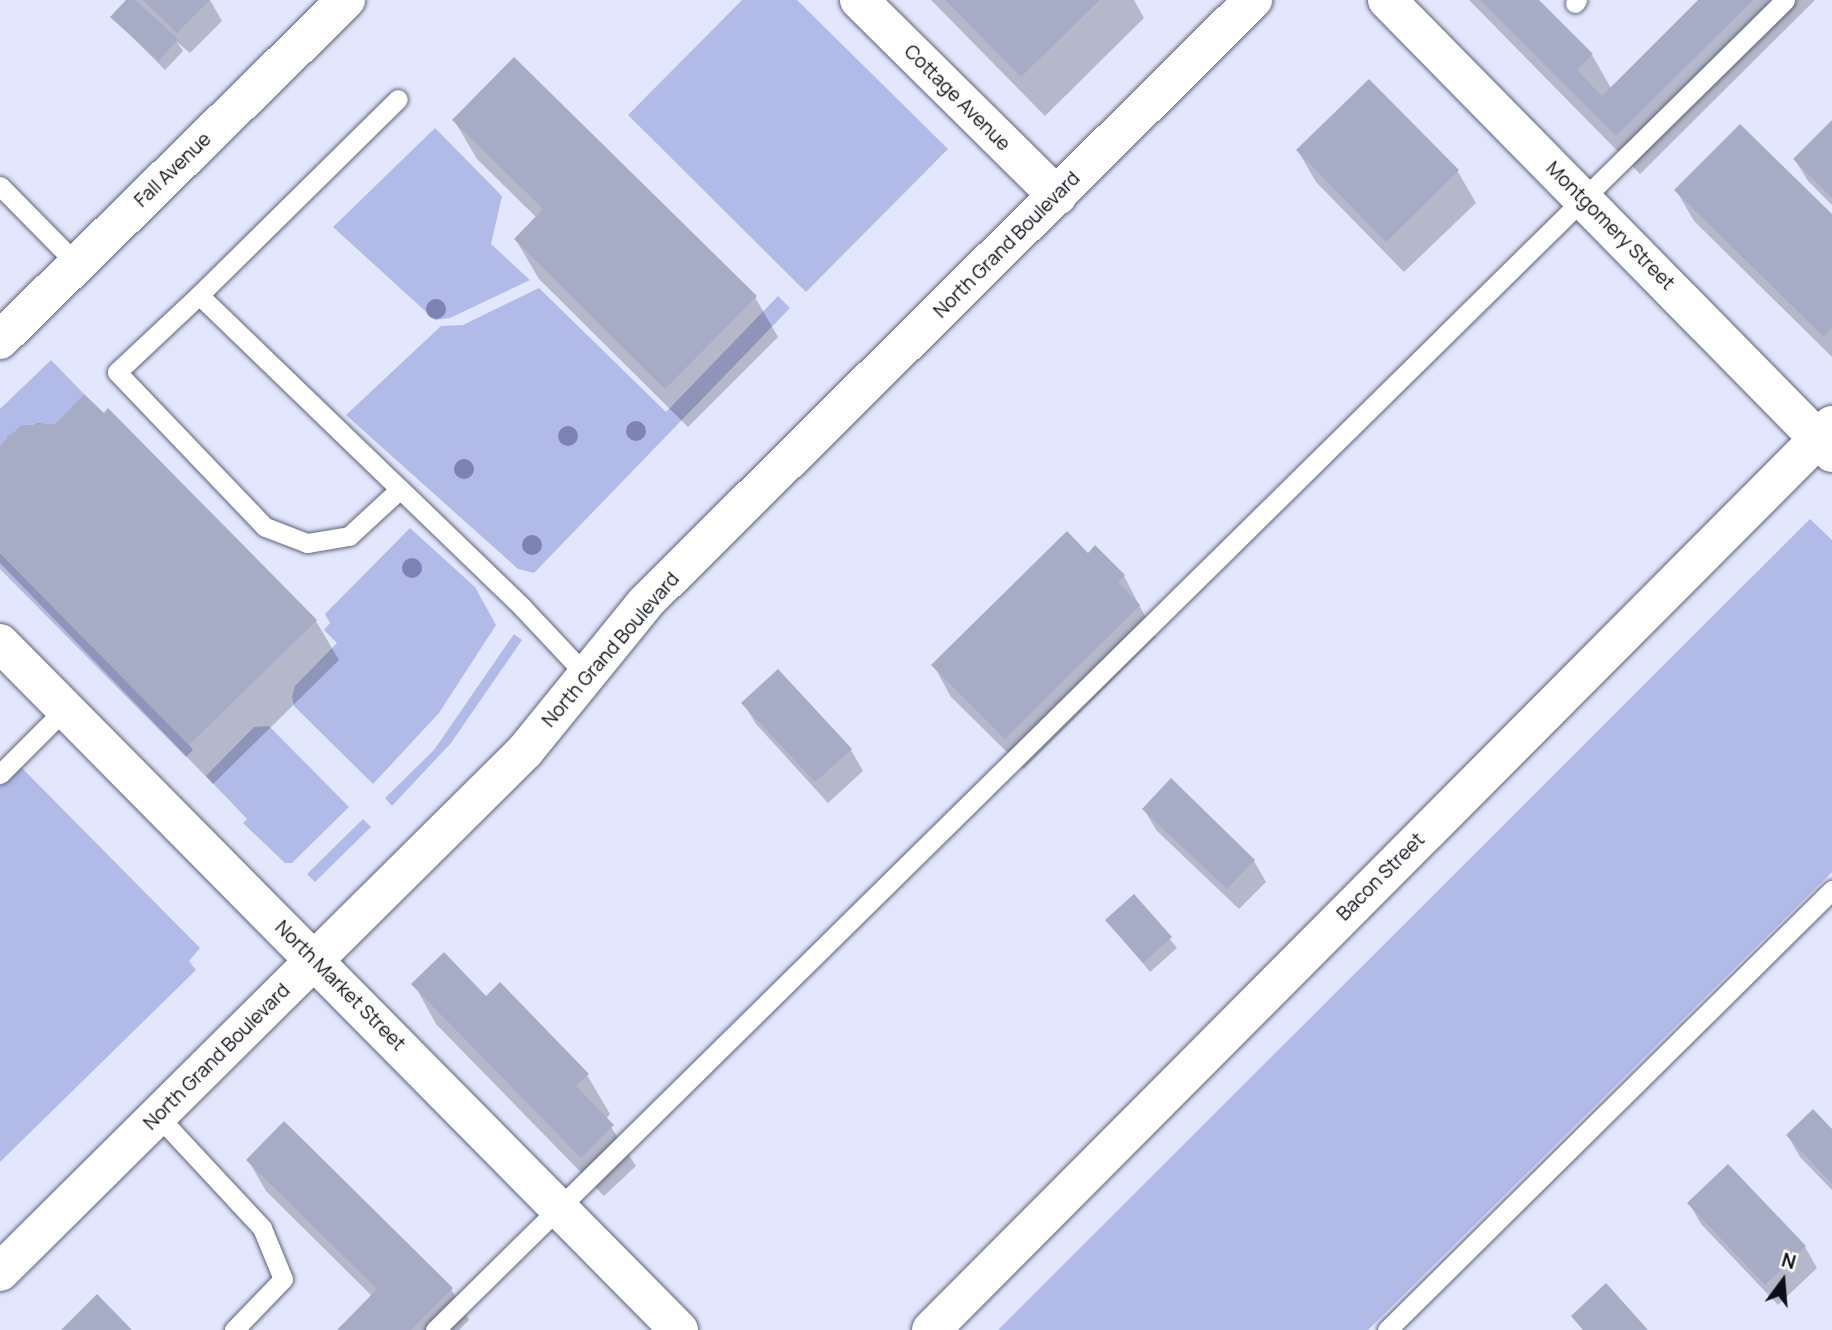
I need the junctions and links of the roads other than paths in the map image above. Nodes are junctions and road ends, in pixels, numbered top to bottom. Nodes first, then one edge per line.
1 (346, 0) edge
2 (859, 0) edge
3 (1253, 0) edge
4 (1387, 0) edge
5 (1785, 0) edge
6 (398, 99) dead end
7 (0, 186) edge
8 (1057, 196) junction
9 (1583, 200) junction
10 (77, 264) junction
11 (199, 295) junction
12 (0, 340) edge
13 (1828, 439) edge
14 (400, 489) junction
15 (0, 643) edge
16 (586, 675) junction
17 (65, 709) junction
18 (0, 774) edge
19 (1832, 890) edge
20 (314, 960) junction
21 (158, 1116) junction
22 (558, 1207) junction
23 (0, 1272) edge
24 (234, 1330) edge
25 (435, 1330) edge
26 (679, 1330) edge
27 (931, 1330) edge
28 (1387, 1330) edge

1 - 10 street, Fall Avenue
2 - 8 street, Cottage Avenue
3 - 8 street, North Grand Boulevard
4 - 9 street, Montgomery Street
5 - 9 lane
6 - 11 lane
7 - 10 lane
8 - 16 street, North Grand Boulevard
9 - 13 street, Montgomery Street
9 - 22 lane
10 - 12 street, Fall Avenue
11 - 14 lane
11 - 14 lane
13 - 27 street, Bacon Street
14 - 16 lane
15 - 17 street, North Market Street
16 - 20 street, North Grand Boulevard
17 - 18 lane
17 - 20 street, North Market Street
19 - 28 lane
20 - 21 street, North Grand Boulevard
20 - 22 street, North Market Street
21 - 23 street, North Grand Boulevard
21 - 24 lane
22 - 25 lane
22 - 26 street, North Market Street

